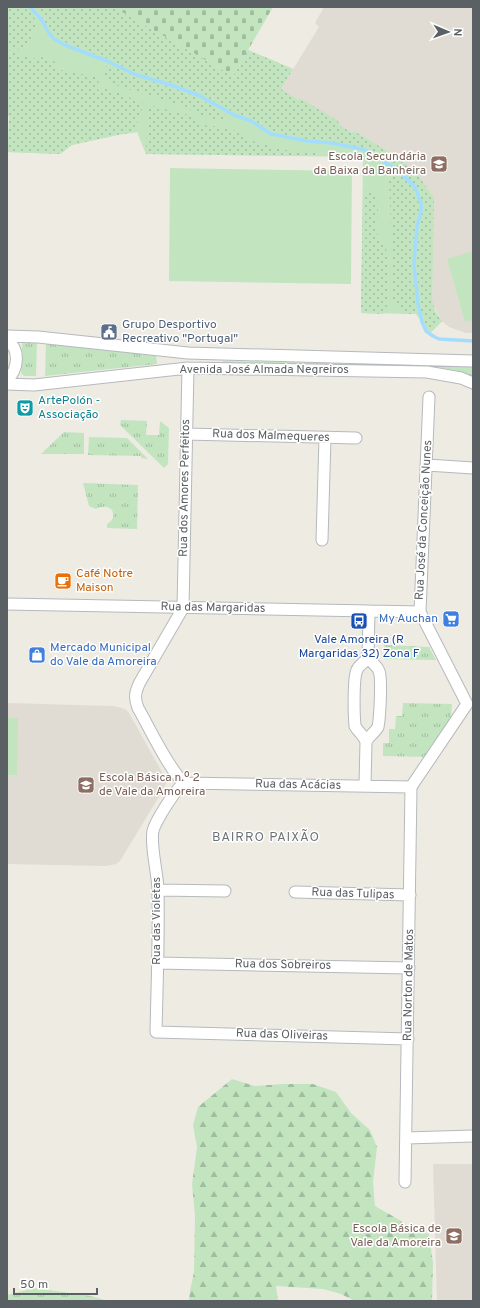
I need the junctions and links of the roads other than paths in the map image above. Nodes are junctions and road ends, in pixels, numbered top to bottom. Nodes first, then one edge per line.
1 (7, 336) edge
2 (7, 340) edge
3 (473, 361) edge
4 (188, 368) junction
5 (7, 380) edge
6 (473, 383) edge
7 (7, 384) edge
8 (429, 397) dead end
9 (186, 434) junction
10 (325, 438) junction
11 (356, 438) dead end
12 (427, 465) junction
13 (473, 468) edge
14 (322, 540) dead end
15 (7, 604) edge
16 (183, 608) junction
17 (369, 611) junction
18 (420, 612) junction
19 (368, 656) junction
20 (470, 704) edge
21 (366, 742) junction
22 (185, 783) junction
23 (365, 786) junction
24 (411, 787) junction
25 (158, 890) junction
26 (225, 891) dead end
27 (295, 892) dead end
28 (410, 895) junction
29 (157, 963) junction
30 (409, 968) junction
31 (156, 1032) joint
32 (408, 1039) junction
33 (473, 1136) edge
34 (406, 1138) junction
35 (405, 1182) dead end

1 - 3 street, Avenida José Almada Negreiros
2 - 5 street
4 - 6 street, Avenida José Almada Negreiros
4 - 7 street, Avenida José Almada Negreiros
4 - 9 street, Rua dos Amores Perfeitos
8 - 12 street, Rua José da Conceição Nunes
9 - 10 street, Rua dos Malmequeres
9 - 16 street, Rua dos Amores Perfeitos
10 - 11 street, Rua dos Malmequeres
10 - 14 street
12 - 13 street
12 - 18 street, Rua José da Conceição Nunes
15 - 16 street, Rua das Margaridas
16 - 17 street, Rua das Margaridas
16 - 22 street
17 - 18 street, Rua das Margaridas
17 - 19 street
18 - 20 street, Rua José da Conceição Nunes
19 - 21 street
19 - 21 street
20 - 24 street
21 - 23 street
22 - 23 street, Rua das Acácias
22 - 25 street, Rua das Violetas
23 - 24 street, Rua das Acácias
24 - 28 street, Rua Norton de Matos
25 - 26 street
25 - 29 street, Rua das Violetas
27 - 28 street, Rua das Tulipas
28 - 30 street, Rua Norton de Matos
29 - 30 street, Rua dos Sobreiros
29 - 31 street, Rua das Violetas
30 - 32 street, Rua Norton de Matos
31 - 32 street, Rua das Oliveiras
32 - 34 street, Rua Norton de Matos
33 - 34 street
34 - 35 street, Rua Norton de Matos

